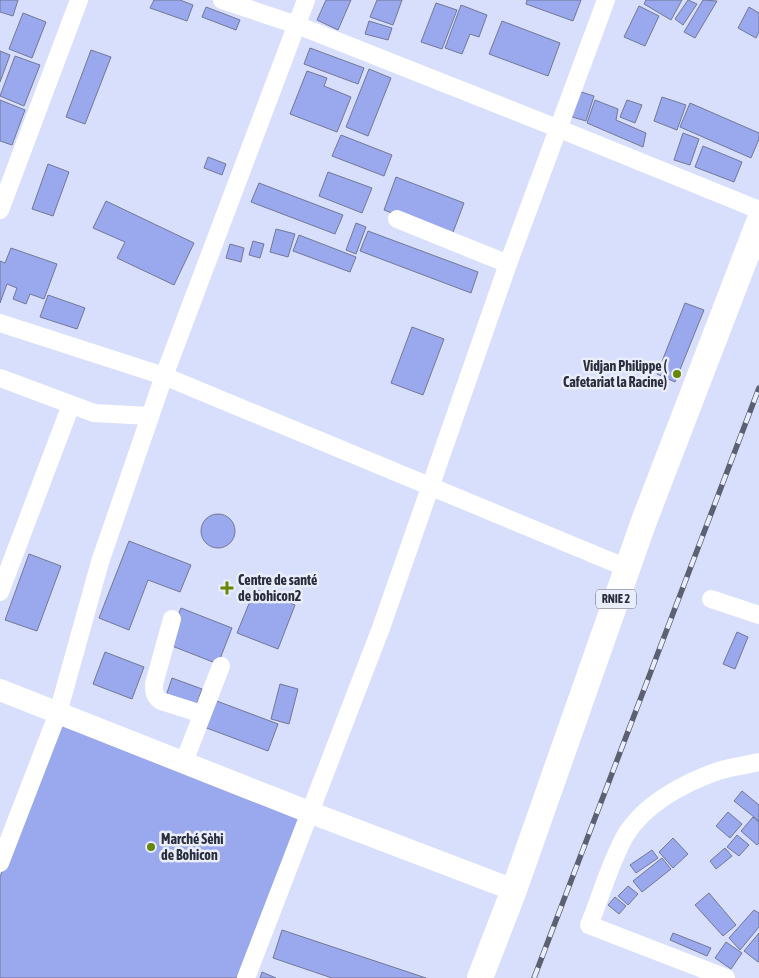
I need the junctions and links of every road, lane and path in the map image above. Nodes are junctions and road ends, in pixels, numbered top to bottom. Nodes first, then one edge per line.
1 (79, 0) edge
2 (222, 0) edge
3 (306, 0) edge
4 (606, 0) edge
5 (297, 25) junction
6 (557, 128) junction
7 (0, 210) edge
8 (759, 210) edge
9 (397, 219) dead end
10 (759, 222) edge
11 (508, 264) junction
12 (0, 323) edge
13 (164, 376) junction
14 (0, 378) edge
15 (71, 405) junction
16 (150, 416) junction
17 (431, 488) junction
18 (627, 568) junction
19 (0, 590) edge
20 (711, 599) dead end
21 (759, 615) edge
22 (172, 619) dead end
23 (221, 666) dead end
24 (0, 690) edge
25 (58, 713) junction
26 (202, 714) junction
27 (184, 762) junction
28 (759, 762) edge
29 (309, 812) junction
30 (0, 863) edge
31 (514, 890) junction
32 (246, 978) edge
33 (480, 978) edge
34 (726, 978) edge

1 - 7 street
2 - 5 street
3 - 5 street
4 - 6 street
5 - 6 street
5 - 13 street
6 - 8 street
6 - 11 street
9 - 11 street
10 - 18 highway, RNIE 2
11 - 17 street
12 - 13 street
13 - 16 street
13 - 17 street
14 - 15 street
15 - 16 street
15 - 19 street
16 - 25 street
17 - 18 street
17 - 29 street
18 - 31 highway, RNIE 2
20 - 21 street
22 - 26 street
23 - 26 street
24 - 25 main road
25 - 27 main road
25 - 30 street
26 - 27 street
27 - 29 main road
28 - 34 street
29 - 31 main road
29 - 32 street
31 - 33 highway, RNIE 2

